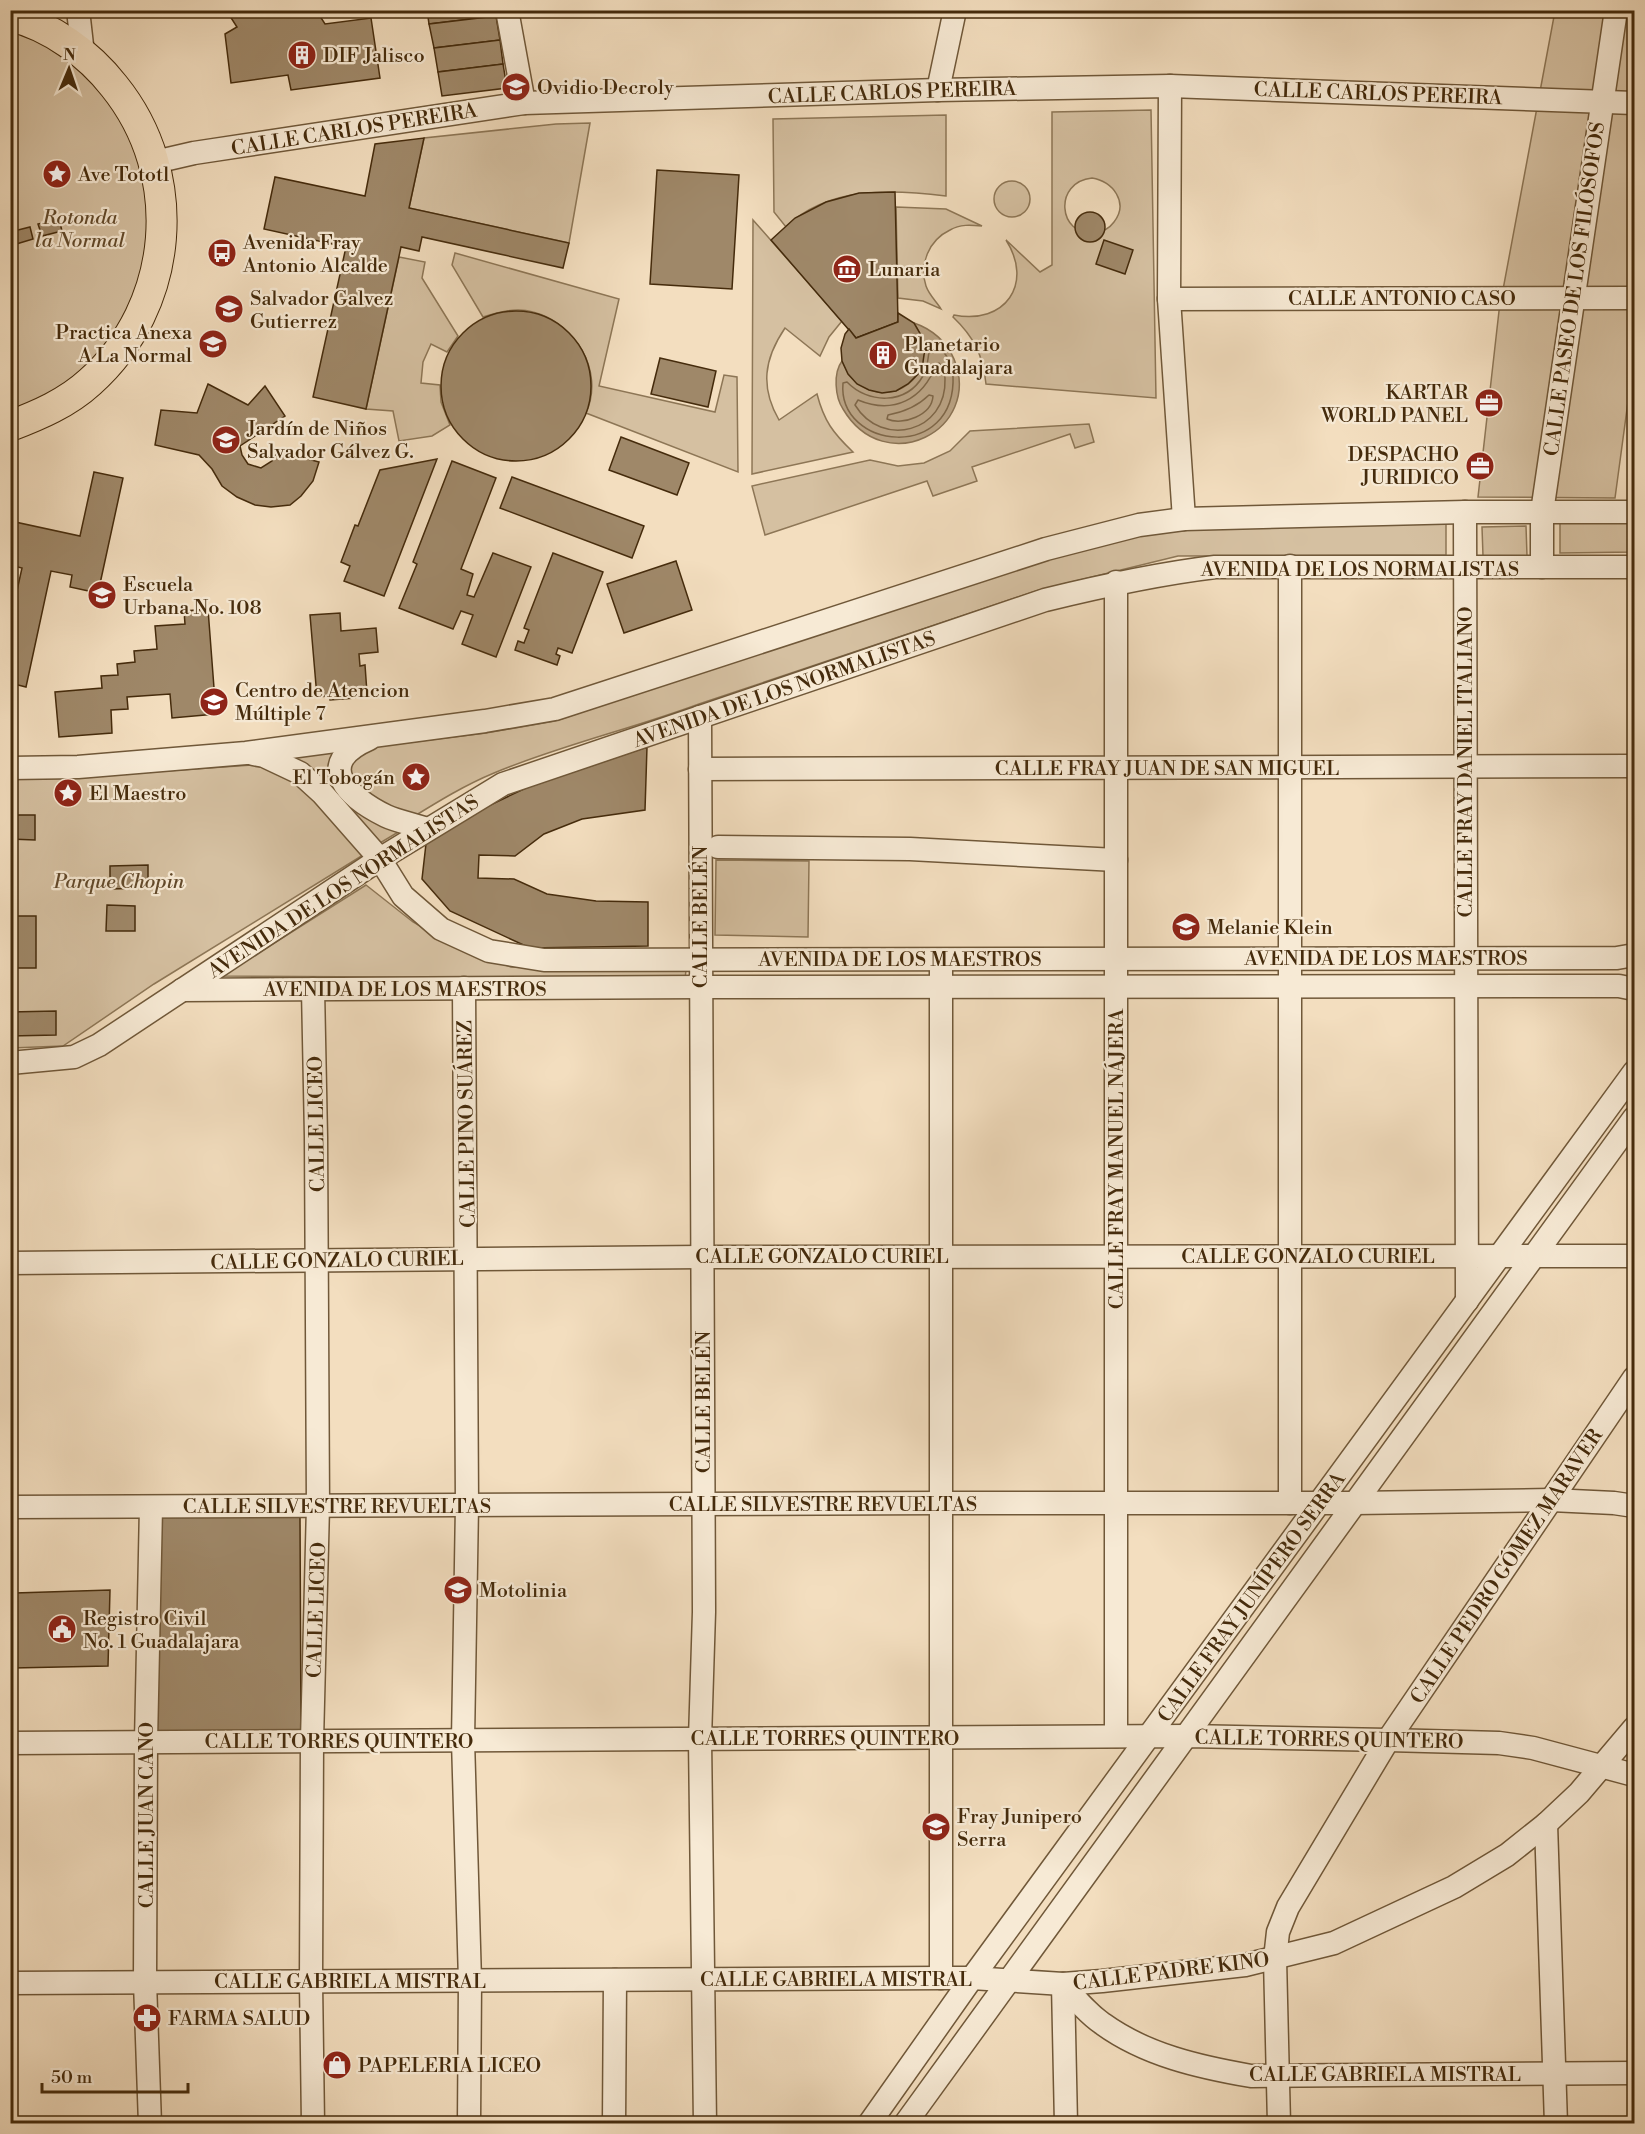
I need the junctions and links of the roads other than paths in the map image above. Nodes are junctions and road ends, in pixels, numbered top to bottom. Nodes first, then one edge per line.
1 (78, 10) edge
2 (507, 10) edge
3 (955, 10) edge
4 (1616, 10) edge
5 (10, 16) edge
6 (53, 22) edge
7 (83, 54) junction
8 (1170, 86) junction
9 (938, 90) junction
10 (1602, 102) junction
11 (524, 103) junction
12 (1635, 103) edge
13 (154, 162) junction
14 (1573, 298) junction
15 (1635, 298) edge
16 (1169, 299) junction
17 (10, 426) edge
18 (1465, 512) junction
19 (1542, 512) junction
20 (1635, 512) edge
21 (1184, 519) junction
22 (1290, 566) junction
23 (1465, 567) junction
24 (1542, 567) junction
25 (1635, 567) edge
26 (1116, 582) junction
27 (700, 717) junction
28 (378, 735) junction
29 (246, 753) junction
30 (1635, 766) edge
31 (1290, 767) junction
32 (1465, 767) junction
33 (10, 768) edge
34 (1116, 768) junction
35 (700, 769) junction
36 (427, 829) junction
37 (718, 848) dead end
38 (380, 859) junction
39 (1116, 860) junction
40 (1635, 955) edge
41 (1466, 958) junction
42 (941, 959) junction
43 (1116, 959) junction
44 (1290, 959) junction
45 (701, 960) junction
46 (701, 987) junction
47 (940, 987) junction
48 (1116, 987) junction
49 (1290, 987) junction
50 (1466, 987) junction
51 (464, 988) junction
52 (314, 989) junction
53 (1635, 989) edge
54 (182, 990) junction
55 (10, 1063) edge
56 (1635, 1072) edge
57 (1635, 1118) edge
58 (940, 1256) junction
59 (1116, 1256) junction
60 (1290, 1256) junction
61 (1467, 1256) junction
62 (1500, 1256) junction
63 (1535, 1256) junction
64 (1635, 1256) edge
65 (702, 1257) junction
66 (467, 1258) junction
67 (316, 1260) junction
68 (10, 1263) edge
69 (1467, 1301) junction
70 (1635, 1378) edge
71 (1551, 1500) junction
72 (941, 1503) junction
73 (1116, 1503) junction
74 (1290, 1503) junction
75 (1319, 1503) junction
76 (1355, 1503) junction
77 (703, 1504) junction
78 (467, 1505) junction
79 (318, 1506) junction
80 (1635, 1506) edge
81 (10, 1507) edge
82 (151, 1507) junction
83 (1635, 1728) edge
84 (1116, 1736) junction
85 (1149, 1736) junction
86 (1187, 1736) junction
87 (941, 1737) junction
88 (700, 1739) junction
89 (463, 1740) junction
90 (1388, 1740) junction
91 (312, 1741) junction
92 (146, 1742) junction
93 (10, 1743) edge
94 (1602, 1766) junction
95 (1635, 1775) edge
96 (1546, 1824) junction
97 (1275, 1959) junction
98 (941, 1978) junction
99 (972, 1978) junction
100 (702, 1979) junction
101 (615, 1980) junction
102 (470, 1981) junction
103 (1008, 1981) junction
104 (145, 1982) junction
105 (311, 1982) junction
106 (10, 1983) edge
107 (1063, 1984) junction
108 (1635, 2073) edge
109 (1555, 2074) junction
110 (1279, 2077) junction
111 (150, 2124) edge
112 (313, 2124) edge
113 (469, 2124) edge
114 (614, 2124) edge
115 (705, 2124) edge
116 (869, 2124) edge
117 (905, 2124) edge
118 (1066, 2124) edge
119 (1279, 2124) edge
120 (1556, 2124) edge

1 - 7 street
2 - 11 street
3 - 9 street
4 - 10 street, CALLE PASEO DE LOS FILÓSOFOS
5 - 6 main road
6 - 7 main road
7 - 13 main road
8 - 9 street, CALLE CARLOS PEREIRA
8 - 10 street, CALLE CARLOS PEREIRA
8 - 16 street
9 - 11 street, CALLE CARLOS PEREIRA
10 - 12 street, CALLE CARLOS PEREIRA
10 - 14 street, CALLE PASEO DE LOS FILÓSOFOS
11 - 13 street, CALLE CARLOS PEREIRA
13 - 17 main road
14 - 15 street, CALLE ANTONIO CASO
14 - 16 street, CALLE ANTONIO CASO
14 - 19 street, CALLE PASEO DE LOS FILÓSOFOS
16 - 21 street
18 - 19 street
18 - 21 street
18 - 23 street, CALLE FRAY DANIEL ITALIANO
19 - 20 street
19 - 24 street, CALLE PASEO DE LOS FILÓSOFOS
21 - 28 street
22 - 23 street, AVENIDA DE LOS NORMALISTAS
22 - 26 street, AVENIDA DE LOS NORMALISTAS
22 - 31 street
23 - 24 street, AVENIDA DE LOS NORMALISTAS
23 - 32 street, CALLE FRAY DANIEL ITALIANO
24 - 25 street, AVENIDA DE LOS NORMALISTAS
26 - 27 street, AVENIDA DE LOS NORMALISTAS
26 - 34 street, CALLE FRAY MANUEL NÁJERA
27 - 35 street, CALLE BELÉN
27 - 36 street, AVENIDA DE LOS NORMALISTAS
28 - 29 street
28 - 36 street
29 - 33 street
29 - 38 street, AVENIDA DE LOS MAESTROS
30 - 32 street, CALLE FRAY JUAN DE SAN MIGUEL
31 - 32 street, CALLE FRAY JUAN DE SAN MIGUEL
31 - 34 street, CALLE FRAY JUAN DE SAN MIGUEL
31 - 44 street
32 - 41 street, CALLE FRAY DANIEL ITALIANO
34 - 35 street, CALLE FRAY JUAN DE SAN MIGUEL
34 - 39 street, CALLE FRAY MANUEL NÁJERA
35 - 45 street, CALLE BELÉN
36 - 38 street, AVENIDA DE LOS NORMALISTAS
37 - 39 street
38 - 45 street, AVENIDA DE LOS MAESTROS
38 - 54 street, AVENIDA DE LOS NORMALISTAS
39 - 43 street, CALLE FRAY MANUEL NÁJERA
40 - 41 street, AVENIDA DE LOS MAESTROS
41 - 44 street, AVENIDA DE LOS MAESTROS
41 - 50 street, CALLE FRAY DANIEL ITALIANO
42 - 43 street, AVENIDA DE LOS MAESTROS
42 - 45 street, AVENIDA DE LOS MAESTROS
42 - 47 street
43 - 44 street, AVENIDA DE LOS MAESTROS
43 - 48 street, CALLE FRAY MANUEL NÁJERA
44 - 49 street
45 - 46 street, CALLE BELÉN
46 - 47 street, AVENIDA DE LOS MAESTROS
46 - 51 street, AVENIDA DE LOS MAESTROS
46 - 65 street, CALLE BELÉN
47 - 48 street, AVENIDA DE LOS MAESTROS
47 - 58 street
48 - 49 street, AVENIDA DE LOS MAESTROS
48 - 59 street, CALLE FRAY MANUEL NÁJERA
49 - 50 street, AVENIDA DE LOS MAESTROS
49 - 60 street
50 - 53 street, AVENIDA DE LOS MAESTROS
50 - 61 street, CALLE FRAY DANIEL ITALIANO
51 - 52 street, AVENIDA DE LOS MAESTROS
51 - 66 street, CALLE PINO SUÁREZ
52 - 54 street, AVENIDA DE LOS MAESTROS
52 - 67 street, CALLE LICEO
54 - 55 street, AVENIDA DE LOS NORMALISTAS
56 - 62 street, CALLE FRAY JUNÍPERO SERRA
57 - 63 street, CALLE FRAY JUNÍPERO SERRA
58 - 59 street, CALLE GONZALO CURIEL
58 - 65 street, CALLE GONZALO CURIEL
58 - 72 street
59 - 60 street, CALLE GONZALO CURIEL
59 - 73 street, CALLE FRAY MANUEL NÁJERA
60 - 61 street, CALLE GONZALO CURIEL
60 - 74 street
61 - 62 street, CALLE GONZALO CURIEL
61 - 69 street, CALLE FRAY DANIEL ITALIANO
62 - 63 street, CALLE GONZALO CURIEL
62 - 69 street, CALLE FRAY JUNÍPERO SERRA
63 - 64 street, CALLE GONZALO CURIEL
63 - 76 street, CALLE FRAY JUNÍPERO SERRA
65 - 66 street, CALLE GONZALO CURIEL
65 - 77 street, CALLE BELÉN
66 - 67 street, CALLE GONZALO CURIEL
66 - 78 street, CALLE PINO SUÁREZ
67 - 68 street, CALLE GONZALO CURIEL
67 - 79 street, CALLE LICEO
69 - 75 street, CALLE FRAY JUNÍPERO SERRA
70 - 71 street, CALLE PEDRO GÓMEZ MARAVER
71 - 76 street, CALLE SILVESTRE REVUELTAS
71 - 80 street, CALLE SILVESTRE REVUELTAS
71 - 90 street, CALLE PEDRO GÓMEZ MARAVER
72 - 73 street, CALLE SILVESTRE REVUELTAS
72 - 77 street, CALLE SILVESTRE REVUELTAS
72 - 87 street
73 - 74 street, CALLE SILVESTRE REVUELTAS
73 - 84 street, CALLE FRAY MANUEL NÁJERA
74 - 75 street, CALLE SILVESTRE REVUELTAS
75 - 76 street, CALLE SILVESTRE REVUELTAS
75 - 85 street, CALLE FRAY JUNÍPERO SERRA
76 - 86 street, CALLE FRAY JUNÍPERO SERRA
77 - 78 street, CALLE SILVESTRE REVUELTAS
77 - 88 street, CALLE BELÉN
78 - 79 street, CALLE SILVESTRE REVUELTAS
78 - 89 street, CALLE PINO SUÁREZ
79 - 82 street, CALLE SILVESTRE REVUELTAS
79 - 91 street, CALLE LICEO
81 - 82 street, CALLE SILVESTRE REVUELTAS
82 - 92 street, CALLE JUAN CANO
83 - 94 street, CALLE PADRE KINO
84 - 85 street, CALLE TORRES QUINTERO
84 - 87 street, CALLE TORRES QUINTERO
85 - 86 street, CALLE TORRES QUINTERO
85 - 99 street, CALLE FRAY JUNÍPERO SERRA
86 - 90 street, CALLE TORRES QUINTERO
86 - 103 street, CALLE FRAY JUNÍPERO SERRA
87 - 88 street, CALLE TORRES QUINTERO
87 - 98 street
88 - 89 street, CALLE TORRES QUINTERO
88 - 100 street, CALLE BELÉN
89 - 91 street, CALLE TORRES QUINTERO
89 - 102 street, CALLE PINO SUÁREZ
90 - 94 street, CALLE TORRES QUINTERO
90 - 97 street, CALLE PEDRO GÓMEZ MARAVER
91 - 92 street, CALLE TORRES QUINTERO
91 - 105 street, CALLE LICEO
92 - 93 street, CALLE TORRES QUINTERO
92 - 104 street, CALLE JUAN CANO
94 - 95 street, CALLE TORRES QUINTERO
94 - 96 street, CALLE PADRE KINO
96 - 97 street, CALLE PADRE KINO
96 - 109 street
97 - 107 street, CALLE PADRE KINO
97 - 110 street, CALLE PEDRO GÓMEZ MARAVER
98 - 99 street, CALLE GABRIELA MISTRAL
98 - 100 street, CALLE GABRIELA MISTRAL
99 - 103 street, CALLE GABRIELA MISTRAL
99 - 116 street, CALLE FRAY JUNÍPERO SERRA
100 - 101 street, CALLE GABRIELA MISTRAL
100 - 115 street, CALLE BELÉN
101 - 102 street, CALLE GABRIELA MISTRAL
101 - 114 street
102 - 105 street, CALLE GABRIELA MISTRAL
102 - 113 street, CALLE PINO SUÁREZ
103 - 107 street, CALLE GABRIELA MISTRAL
103 - 117 street, CALLE FRAY JUNÍPERO SERRA
104 - 105 street, CALLE GABRIELA MISTRAL
104 - 106 street, CALLE GABRIELA MISTRAL
104 - 111 street, CALLE JUAN CANO
105 - 112 street, CALLE LICEO
107 - 110 street, CALLE GABRIELA MISTRAL
107 - 118 street
108 - 109 street, CALLE GABRIELA MISTRAL
109 - 110 street, CALLE GABRIELA MISTRAL
109 - 120 street
110 - 119 street, CALLE PEDRO GÓMEZ MARAVER

